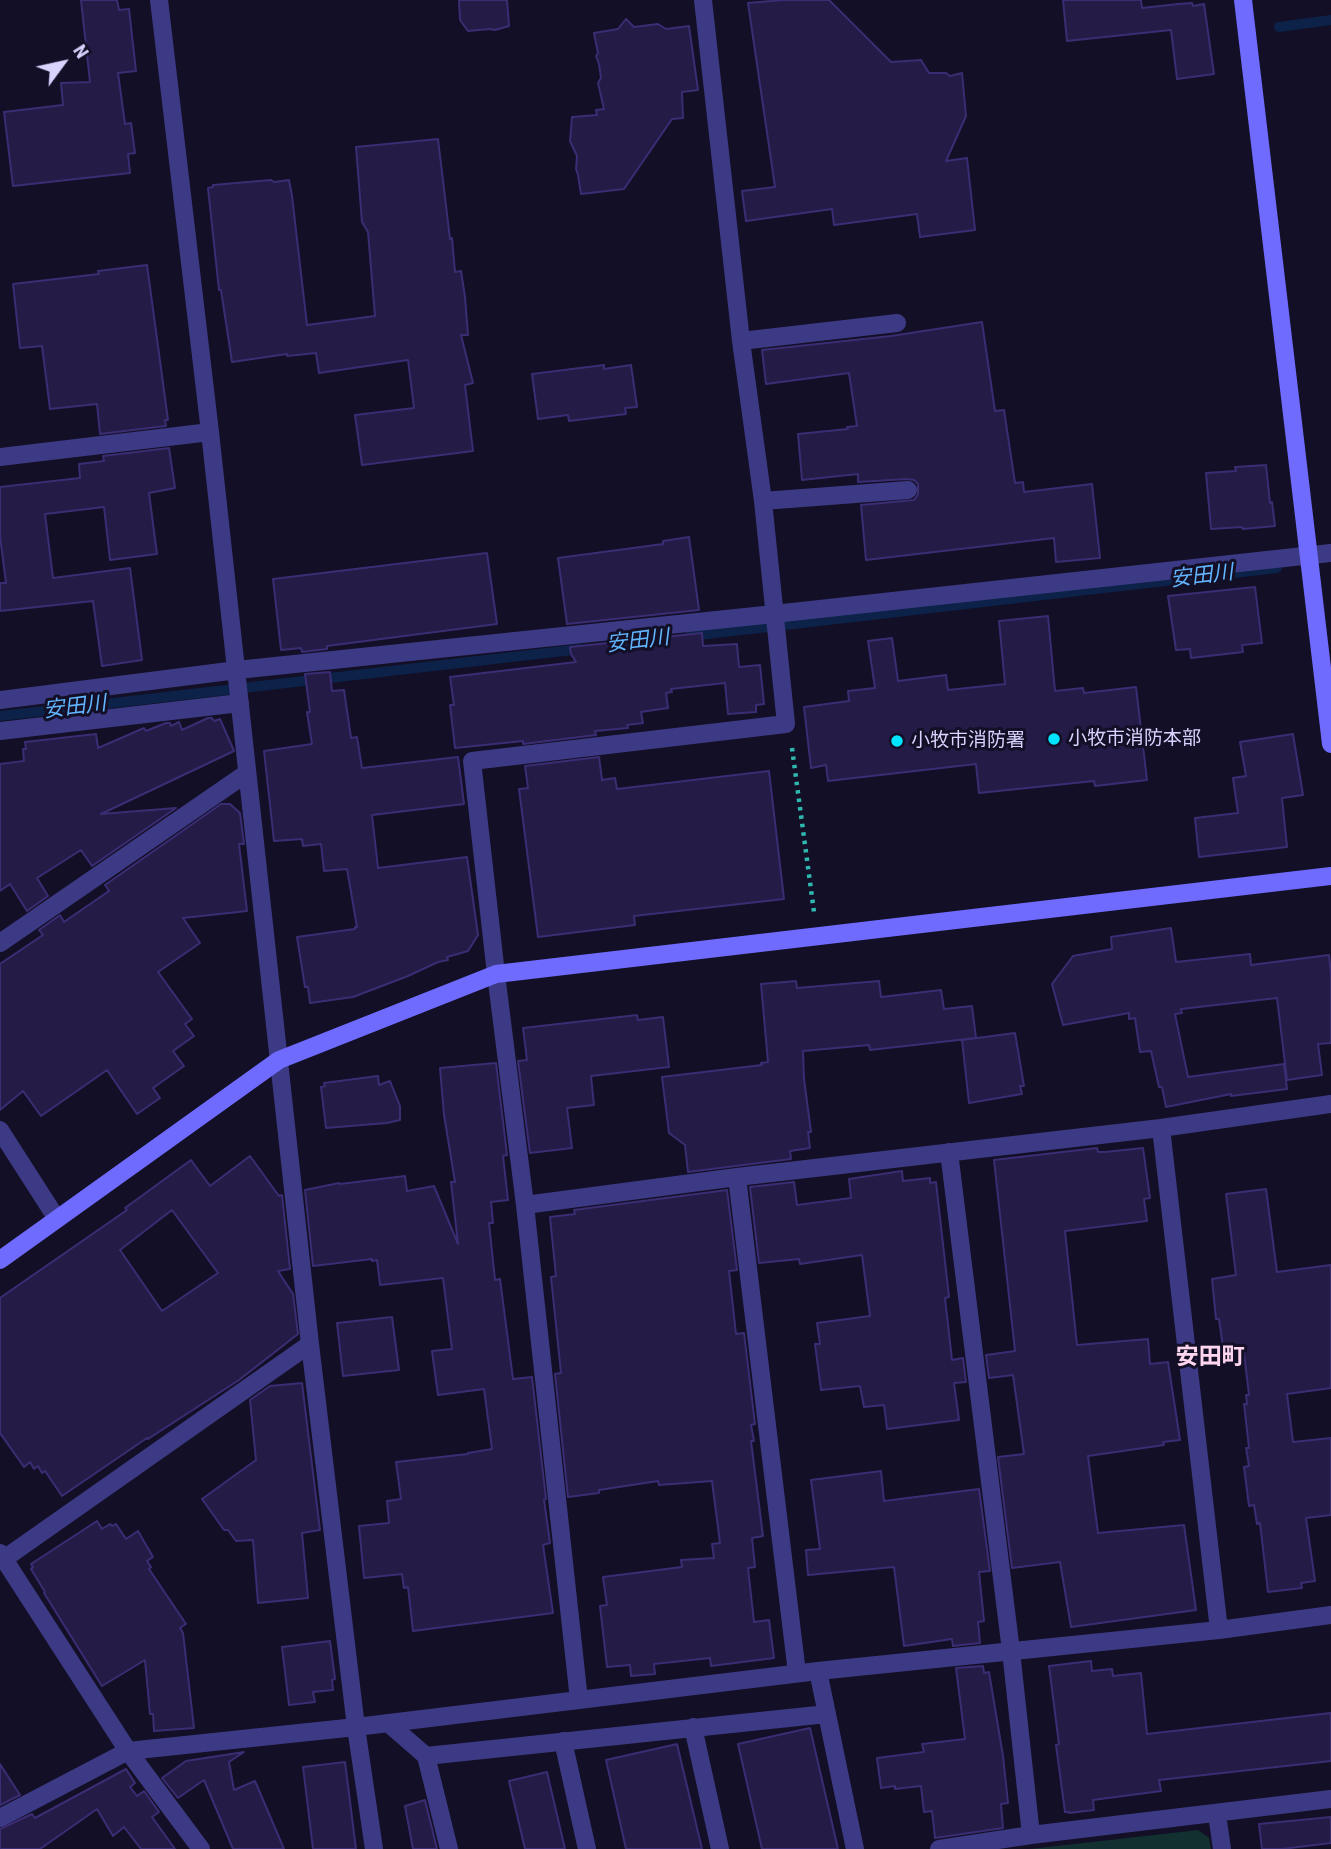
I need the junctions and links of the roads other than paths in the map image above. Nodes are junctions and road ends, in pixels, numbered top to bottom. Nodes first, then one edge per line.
1 (159, 0) edge
2 (703, 0) edge
3 (1243, 0) edge
4 (897, 323) dead end
5 (741, 341) junction
6 (210, 432) junction
7 (0, 457) edge
8 (908, 490) dead end
9 (763, 501) junction
10 (1331, 552) edge
11 (1308, 555) junction
12 (774, 614) junction
13 (1326, 660) edge
14 (237, 670) junction
15 (95, 688) junction
16 (53, 693) junction
17 (7, 699) edge
18 (240, 703) junction
19 (98, 720) junction
20 (58, 724) junction
21 (9, 730) edge
22 (1331, 744) edge
23 (247, 773) junction
24 (1331, 876) edge
25 (0, 943) edge
26 (496, 974) junction
27 (279, 1060) junction
28 (1331, 1104) edge
29 (1161, 1128) junction
30 (0, 1130) edge
31 (950, 1152) junction
32 (737, 1177) junction
33 (525, 1205) junction
34 (57, 1219) junction
35 (0, 1260) edge
36 (310, 1343) junction
37 (2, 1556) edge
38 (1331, 1615) edge
39 (1219, 1630) junction
40 (1011, 1651) junction
41 (818, 1671) junction
42 (797, 1673) junction
43 (579, 1700) junction
44 (827, 1714) junction
45 (388, 1723) junction
46 (356, 1727) junction
47 (694, 1727) junction
48 (563, 1741) junction
49 (128, 1751) junction
50 (426, 1756) junction
51 (1331, 1799) edge
52 (1217, 1814) junction
53 (0, 1818) edge
54 (1031, 1835) junction
55 (201, 1849) edge
56 (374, 1849) edge
57 (449, 1849) edge
58 (587, 1849) edge
59 (720, 1849) edge
60 (855, 1849) edge
61 (939, 1849) edge
62 (1222, 1849) edge

1 - 6 street
2 - 5 street
3 - 11 street
4 - 5 street
5 - 9 street
6 - 7 street
6 - 14 street
8 - 9 street
9 - 12 street
10 - 11 street
11 - 12 street
11 - 13 street
12 - 14 street
12 - 26 street
13 - 22 street
14 - 15 street
14 - 18 street
15 - 16 street
15 - 19 street
16 - 17 street
16 - 20 street
17 - 21 street
18 - 19 street
18 - 23 street
19 - 20 street
20 - 21 street
23 - 25 street
23 - 27 street
24 - 26 street
26 - 27 street
26 - 33 street
27 - 34 street
27 - 36 street
28 - 29 street
29 - 31 street
29 - 39 street
30 - 34 street
31 - 32 street
31 - 40 street
32 - 33 street
32 - 42 street
33 - 43 street
34 - 35 street
36 - 37 street
36 - 46 street
37 - 49 street
38 - 39 street
39 - 40 street
40 - 41 street
40 - 54 street
41 - 42 street
41 - 44 street
42 - 43 street
43 - 45 street
44 - 47 street
44 - 60 street
45 - 46 street
45 - 50 street
46 - 49 street
46 - 56 street
47 - 48 street
47 - 59 street
48 - 50 street
48 - 58 street
49 - 53 street
49 - 55 street
50 - 57 street
51 - 52 street
52 - 54 street
52 - 62 street
54 - 61 street

